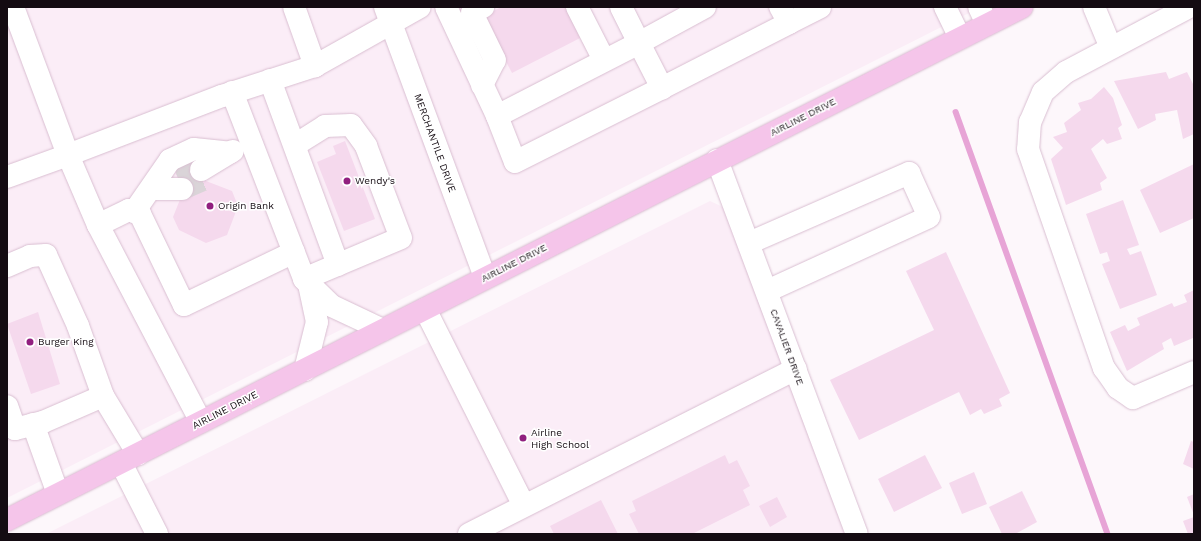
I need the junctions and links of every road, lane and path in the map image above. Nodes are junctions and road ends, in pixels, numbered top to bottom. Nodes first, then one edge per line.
1 (13, 7) edge
2 (294, 7) edge
3 (420, 7) edge
4 (446, 7) edge
5 (483, 7) edge
6 (577, 7) edge
7 (621, 7) edge
8 (705, 7) edge
9 (820, 7) edge
10 (945, 7) edge
11 (1022, 7) edge
12 (1094, 7) edge
13 (1189, 7) edge
14 (387, 14) edge
15 (785, 15) edge
16 (983, 16) edge
17 (960, 38) junction
18 (639, 43) junction
19 (1111, 48) junction
20 (604, 60) junction
21 (315, 66) junction
22 (270, 80) junction
23 (482, 85) junction
24 (662, 88) junction
25 (232, 92) junction
26 (497, 116) junction
27 (251, 142) junction
28 (295, 145) junction
29 (230, 153) junction
30 (68, 155) junction
31 (718, 160) junction
32 (201, 170) tunnel mouth
33 (7, 178) edge
34 (178, 180) tunnel mouth
35 (152, 189) junction
36 (134, 212) junction
37 (98, 225) junction
38 (749, 243) junction
39 (294, 252) junction
40 (338, 265) junction
41 (7, 266) edge
42 (485, 278) junction
43 (307, 284) junction
44 (767, 291) junction
45 (425, 309) junction
46 (383, 330) junction
47 (796, 369) junction
48 (305, 370) junction
49 (1194, 372) edge
50 (103, 396) junction
51 (7, 406) edge
52 (201, 422) junction
53 (33, 424) junction
54 (130, 458) junction
55 (58, 494) junction
56 (524, 506) junction
57 (7, 520) edge
58 (157, 534) edge
59 (469, 534) edge
60 (856, 534) edge

1 - 30 street
2 - 21 street
3 - 14 street
4 - 23 street
5 - 23 street
6 - 20 street
7 - 18 street
8 - 18 street
9 - 15 street
10 - 17 street
11 - 16 main road, AIRLINE DRIVE
12 - 19 street
13 - 19 street
14 - 21 street
14 - 42 street, MERCHANTILE DRIVE
15 - 24 street
16 - 17 main road, AIRLINE DRIVE
17 - 31 main road, AIRLINE DRIVE
18 - 20 street
18 - 24 street
19 - 49 street
20 - 26 street
21 - 22 street
22 - 25 street
22 - 28 street
23 - 26 street
24 - 26 street
25 - 27 street
25 - 30 street
27 - 29 street
27 - 39 street
28 - 40 street
28 - 40 street
29 - 32 street
29 - 35 street
30 - 33 street
30 - 37 street
31 - 38 street, CAVALIER DRIVE
31 - 42 main road, AIRLINE DRIVE
34 - 35 street
35 - 36 street
36 - 37 street
36 - 39 street
37 - 52 street
38 - 44 street, CAVALIER DRIVE
38 - 44 street
39 - 43 street
40 - 43 street
41 - 50 street
42 - 45 main road, AIRLINE DRIVE
43 - 46 street
43 - 48 street
44 - 47 street, CAVALIER DRIVE
45 - 46 main road, AIRLINE DRIVE
45 - 56 street
46 - 48 main road, AIRLINE DRIVE
47 - 56 street
47 - 60 street, CAVALIER DRIVE
48 - 52 main road, AIRLINE DRIVE
50 - 53 street
50 - 54 street
51 - 53 street
52 - 54 main road, AIRLINE DRIVE
53 - 55 street
54 - 55 main road, AIRLINE DRIVE
54 - 58 street
55 - 57 main road, AIRLINE DRIVE
56 - 59 street

